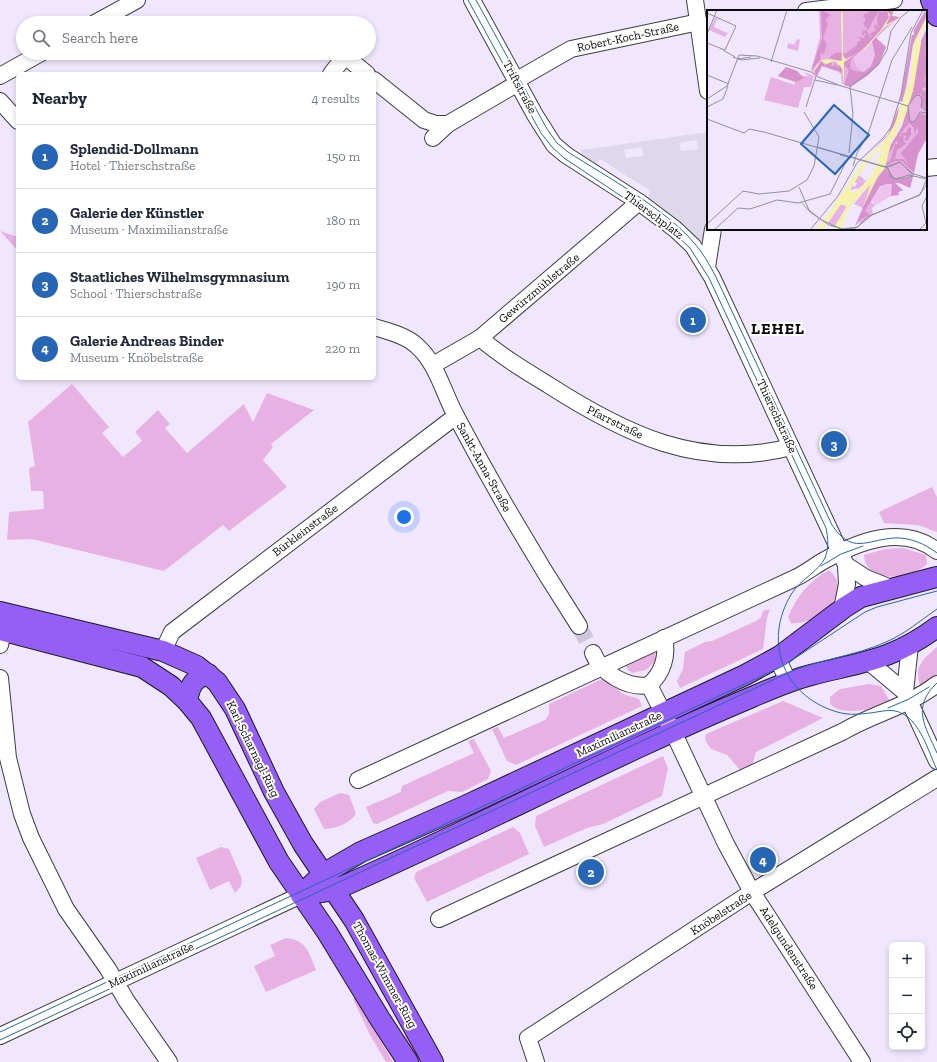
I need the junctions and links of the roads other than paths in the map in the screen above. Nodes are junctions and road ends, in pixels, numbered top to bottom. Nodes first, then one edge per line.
1 (137, 0) edge
2 (472, 0) edge
3 (695, 0) edge
4 (894, 0) edge
5 (931, 0) edge
6 (814, 10) edge
7 (108, 16) edge
8 (937, 16) edge
9 (702, 23) edge
10 (29, 60) edge
11 (341, 60) edge
12 (349, 60) edge
13 (332, 72) edge
14 (364, 72) edge
15 (0, 76) edge
16 (707, 80) edge
17 (376, 82) edge
18 (518, 82) junction
19 (0, 101) edge
20 (16, 119) edge
21 (448, 124) junction
22 (433, 138) dead end
23 (580, 164) joint
24 (639, 202) junction
25 (713, 230) edge
26 (707, 267) junction
27 (376, 328) edge
28 (480, 338) junction
29 (433, 365) junction
30 (456, 416) junction
31 (792, 447) junction
32 (937, 551) edge
33 (843, 558) junction
34 (937, 577) edge
35 (891, 588) junction
36 (842, 609) junction
37 (579, 626) tunnel mouth
38 (937, 627) edge
39 (1, 629) edge
40 (664, 638) junction
41 (910, 645) junction
42 (163, 651) junction
43 (593, 653) tunnel mouth
44 (779, 657) junction
45 (869, 662) junction
46 (602, 667) junction
47 (208, 674) junction
48 (0, 678) edge
49 (789, 683) junction
50 (937, 684) edge
51 (649, 685) junction
52 (908, 697) junction
53 (187, 701) junction
54 (668, 723) junction
55 (937, 762) edge
56 (937, 778) edge
57 (358, 780) dead end
58 (704, 796) junction
59 (323, 874) junction
60 (334, 890) junction
61 (752, 892) junction
62 (302, 895) junction
63 (439, 919) dead end
64 (116, 982) junction
65 (406, 1014) junction
66 (380, 1019) junction
67 (0, 1036) edge
68 (169, 1062) edge
69 (408, 1062) edge
70 (433, 1062) edge
71 (536, 1062) edge
72 (862, 1062) edge

1 - 7 street
2 - 18 street, Triftstraße
3 - 9 street
4 - 6 street
5 - 8 main road
9 - 16 street
9 - 18 street, Robert-Koch-Straße
10 - 15 street
11 - 13 street
12 - 14 street
17 - 21 street
18 - 21 street, Robert-Koch-Straße
18 - 23 street, Triftstraße
19 - 20 street
21 - 22 street, Robert-Koch-Straße
23 - 24 street, Thierschplatz
24 - 26 street, Thierschplatz
24 - 28 street, Gewürzmühlstraße
25 - 26 street
26 - 31 street, Thierschstraße
27 - 29 street, Sankt-Anna-Straße
28 - 29 street, Gewürzmühlstraße
28 - 31 street, Pfarrstraße
29 - 30 street, Sankt-Anna-Straße
30 - 37 street, Sankt-Anna-Straße
30 - 42 street, Bürkleinstraße
31 - 33 street, Thierschstraße
32 - 33 street
33 - 35 street
33 - 36 street, Thierschstraße
33 - 40 street
34 - 35 main road, Maximilianstraße
35 - 36 main road, Maximilianstraße
36 - 44 main road, Maximilianstraße
38 - 41 main road, Maximilianstraße
39 - 42 main road, Karl-Scharnagl-Ring
39 - 53 main road, Karl-Scharnagl-Ring
40 - 46 street
40 - 51 street
41 - 45 main road, Maximilianstraße
41 - 52 street
42 - 47 main road, Karl-Scharnagl-Ring
43 - 46 street
44 - 49 street
44 - 54 main road, Maximilianstraße
45 - 49 main road, Maximilianstraße
45 - 52 street
46 - 51 street
46 - 57 street
47 - 53 main road
47 - 59 main road, Karl-Scharnagl-Ring
48 - 64 street
49 - 54 main road, Maximilianstraße
50 - 52 street
51 - 54 street
52 - 55 street
52 - 58 street
53 - 62 main road, Karl-Scharnagl-Ring
54 - 58 street, Adelgundenstraße
54 - 59 main road, Maximilianstraße
54 - 60 main road, Maximilianstraße
56 - 61 street, Knöbelstraße
58 - 61 street, Adelgundenstraße
58 - 63 street
59 - 60 main road, Karl-Scharnagl-Ring
59 - 62 main road, Maximilianstraße
60 - 62 main road, Maximilianstraße
60 - 65 main road, Thomas-Wimmer-Ring
61 - 71 street, Knöbelstraße
61 - 72 street, Adelgundenstraße
62 - 64 street, Maximilianstraße
62 - 66 main road, Thomas-Wimmer-Ring
64 - 67 street, Maximilianstraße
64 - 68 street
65 - 66 main road
65 - 70 main road, Thomas-Wimmer-Ring
66 - 69 main road, Thomas-Wimmer-Ring

